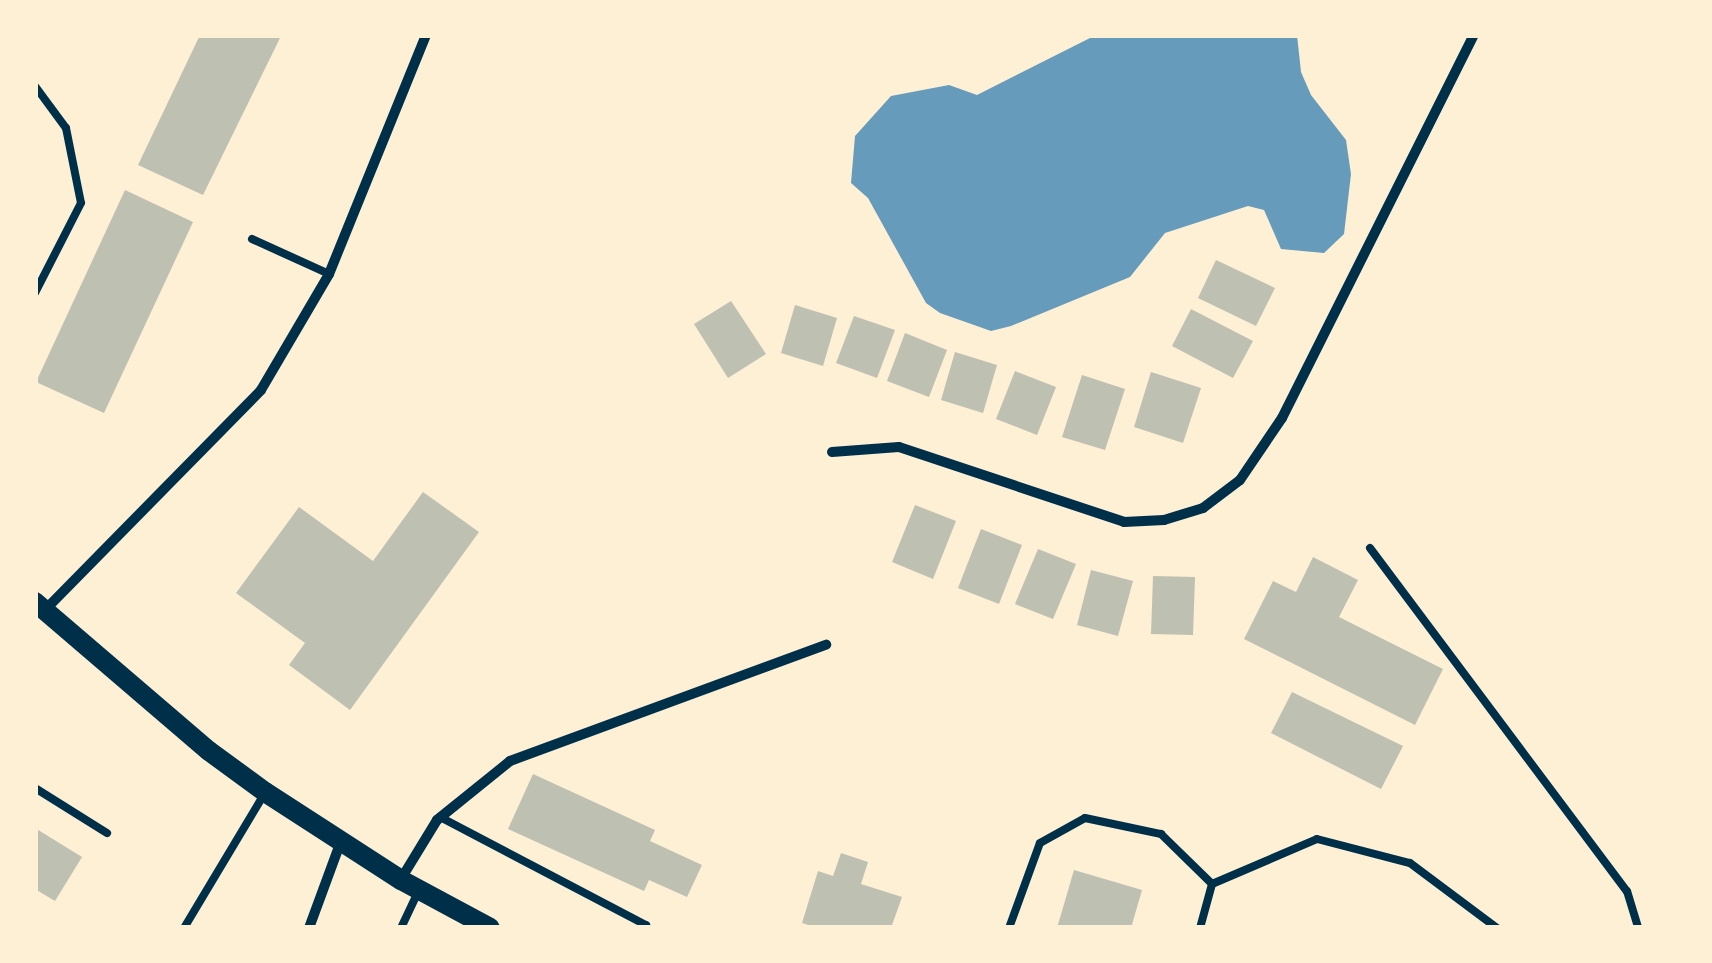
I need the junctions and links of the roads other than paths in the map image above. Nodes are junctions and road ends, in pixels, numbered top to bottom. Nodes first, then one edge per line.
1 (426, 35) edge
2 (1474, 35) edge
3 (35, 86) edge
4 (252, 239) dead end
5 (329, 274) junction
6 (35, 293) edge
7 (832, 452) dead end
8 (1370, 548) dead end
9 (40, 606) edge
10 (826, 646) dead end
11 (35, 788) edge
12 (265, 792) junction
13 (440, 818) junction
14 (107, 833) dead end
15 (341, 841) junction
16 (1212, 884) junction
17 (410, 885) junction
18 (184, 928) edge
19 (309, 928) edge
20 (401, 928) edge
21 (490, 928) edge
22 (645, 928) edge
23 (1008, 928) edge
24 (1200, 928) edge
25 (1497, 928) edge
26 (1638, 928) edge

1 - 5 street
2 - 7 street
3 - 6 lane
4 - 5 lane
5 - 9 street
8 - 26 lane
9 - 12 main road
10 - 13 street
11 - 14 lane
12 - 15 main road
12 - 18 lane
13 - 17 street
13 - 22 lane
15 - 17 main road
15 - 19 street
16 - 23 lane
16 - 24 lane
16 - 25 lane
17 - 20 lane
17 - 21 main road

